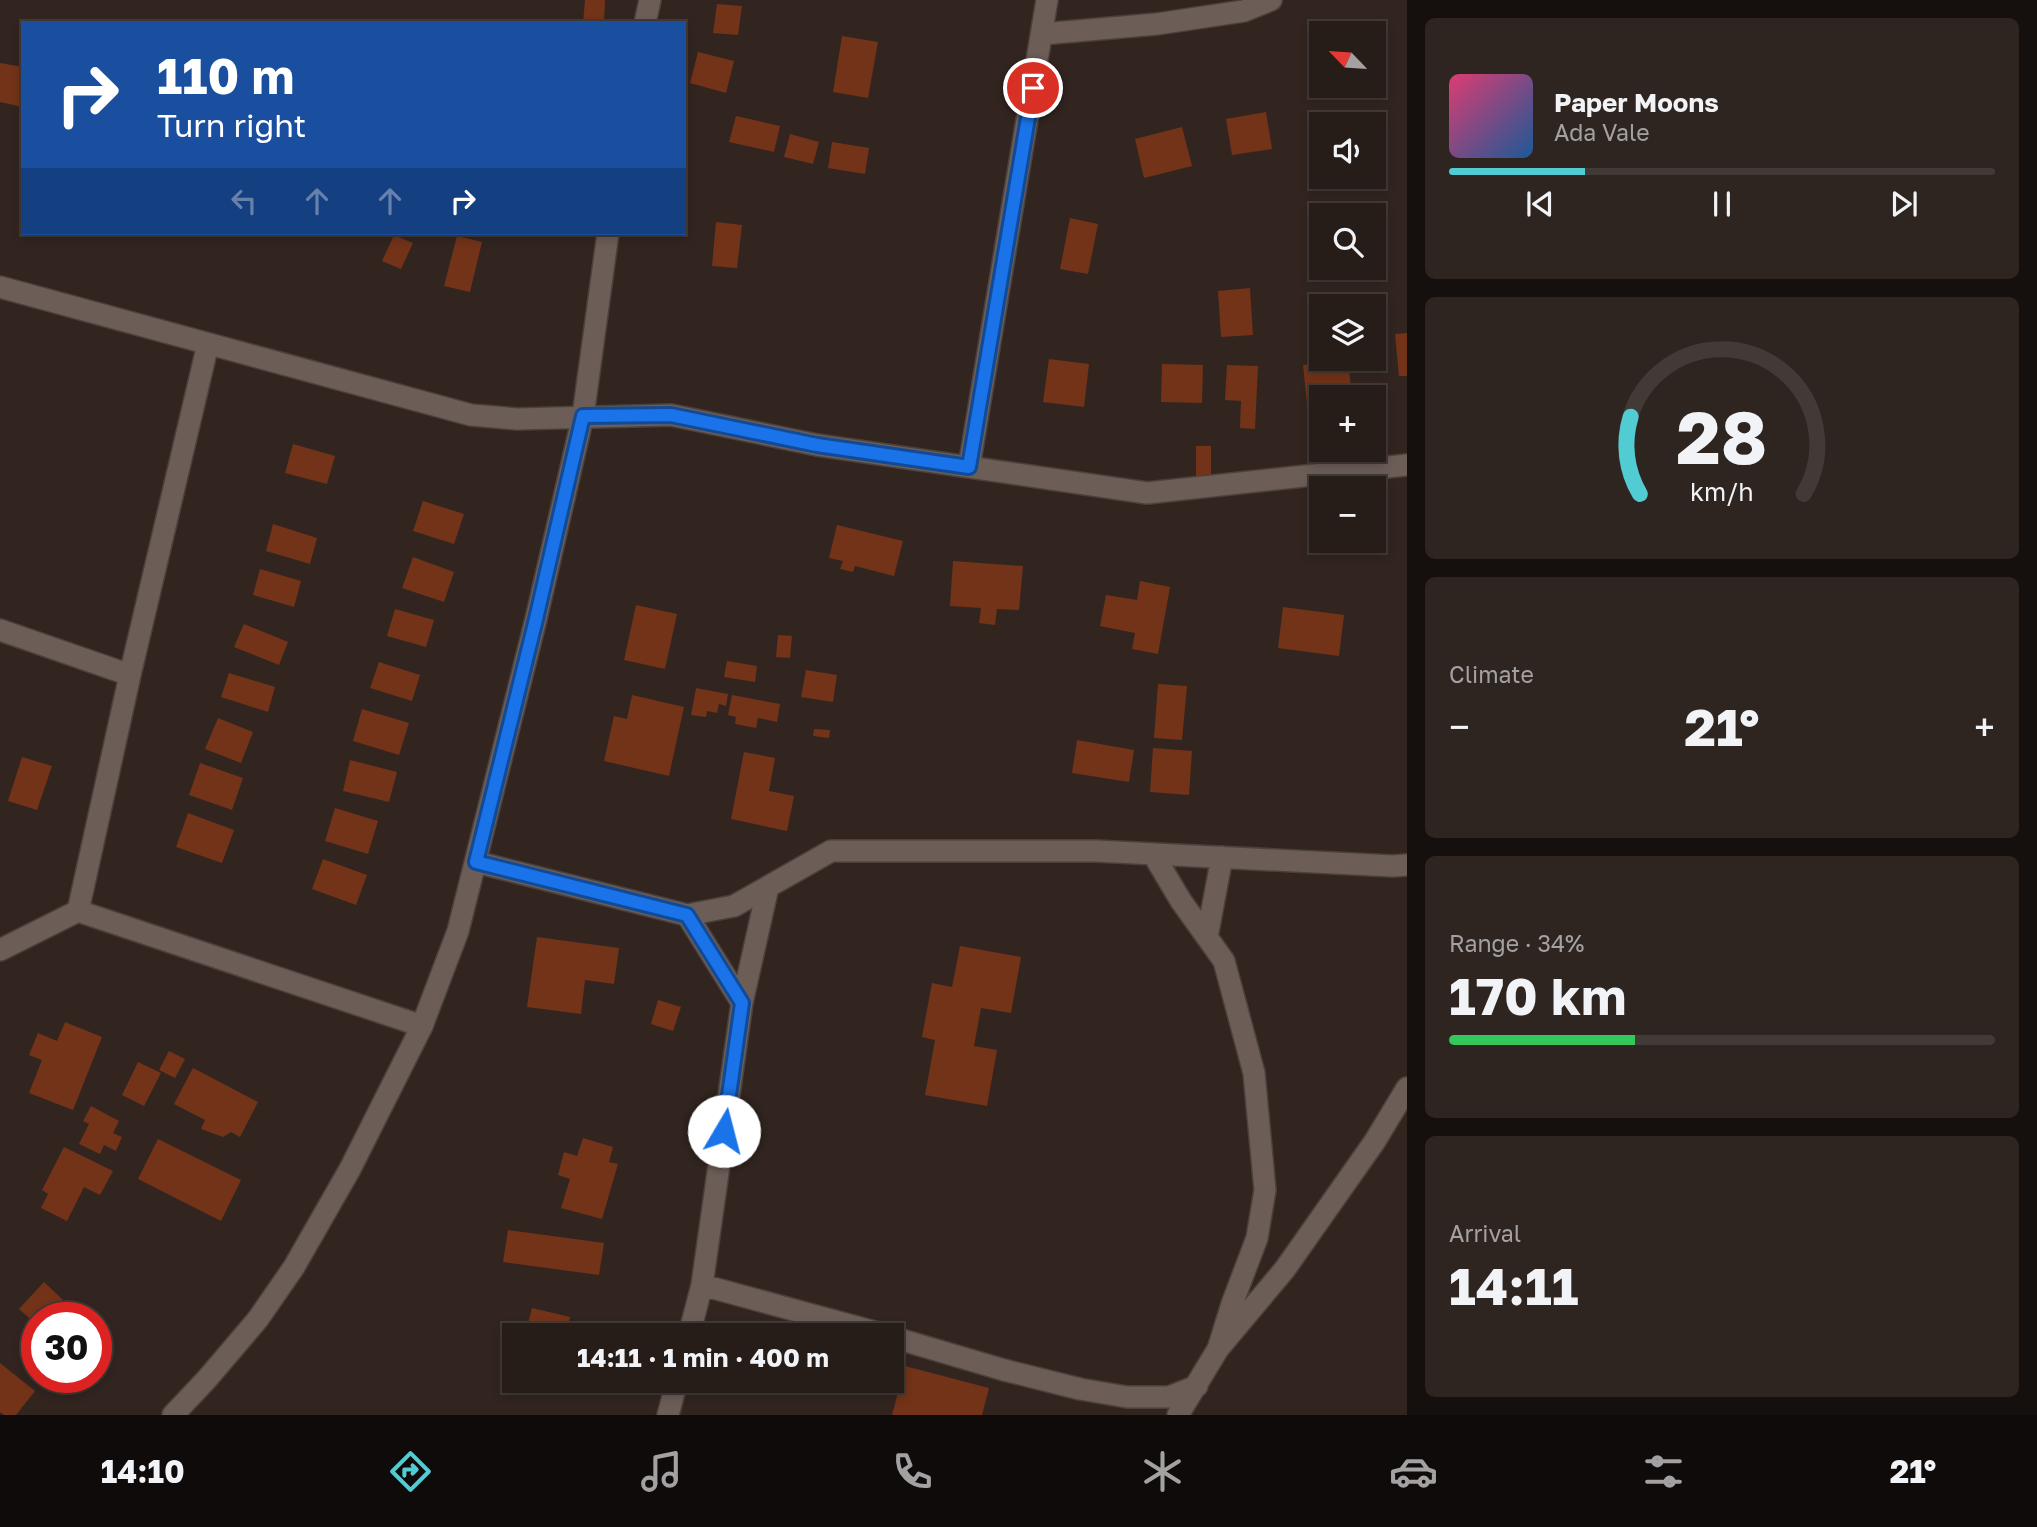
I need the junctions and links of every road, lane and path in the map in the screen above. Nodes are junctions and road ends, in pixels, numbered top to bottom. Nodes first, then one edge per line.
1 (650, 0) edge
2 (1047, 0) edge
3 (1270, 0) edge
4 (645, 21) edge
5 (1042, 34) junction
6 (608, 235) edge
7 (0, 287) edge
8 (208, 344) junction
9 (583, 416) junction
10 (1407, 465) edge
11 (969, 467) junction
12 (0, 630) edge
13 (130, 675) junction
14 (1153, 854) junction
15 (1222, 857) junction
16 (476, 862) junction
17 (1407, 865) edge
18 (768, 887) junction
19 (78, 911) junction
20 (687, 915) junction
21 (1207, 937) junction
22 (0, 950) edge
23 (742, 1003) junction
24 (422, 1026) junction
25 (1407, 1088) edge
26 (702, 1285) junction
27 (692, 1323) edge
28 (842, 1323) edge
29 (904, 1341) edge
30 (1218, 1349) junction
31 (1197, 1386) junction
32 (674, 1393) edge
33 (173, 1415) edge
34 (668, 1415) edge
35 (1178, 1415) edge

1 - 4 street
2 - 5 street
3 - 5 street
5 - 11 street
6 - 9 street
7 - 8 street
8 - 9 street
8 - 13 street
9 - 11 street
9 - 16 street
10 - 11 street
12 - 13 street
13 - 19 street
14 - 15 street
14 - 18 street
14 - 21 street
15 - 17 street
15 - 21 street
16 - 20 street
16 - 24 street
18 - 20 street
18 - 23 street
19 - 22 street
19 - 24 street
20 - 23 street
21 - 30 street
23 - 26 street
24 - 33 street
25 - 30 street
26 - 27 street
26 - 28 street
29 - 31 street
30 - 31 street
31 - 35 street
32 - 34 street

